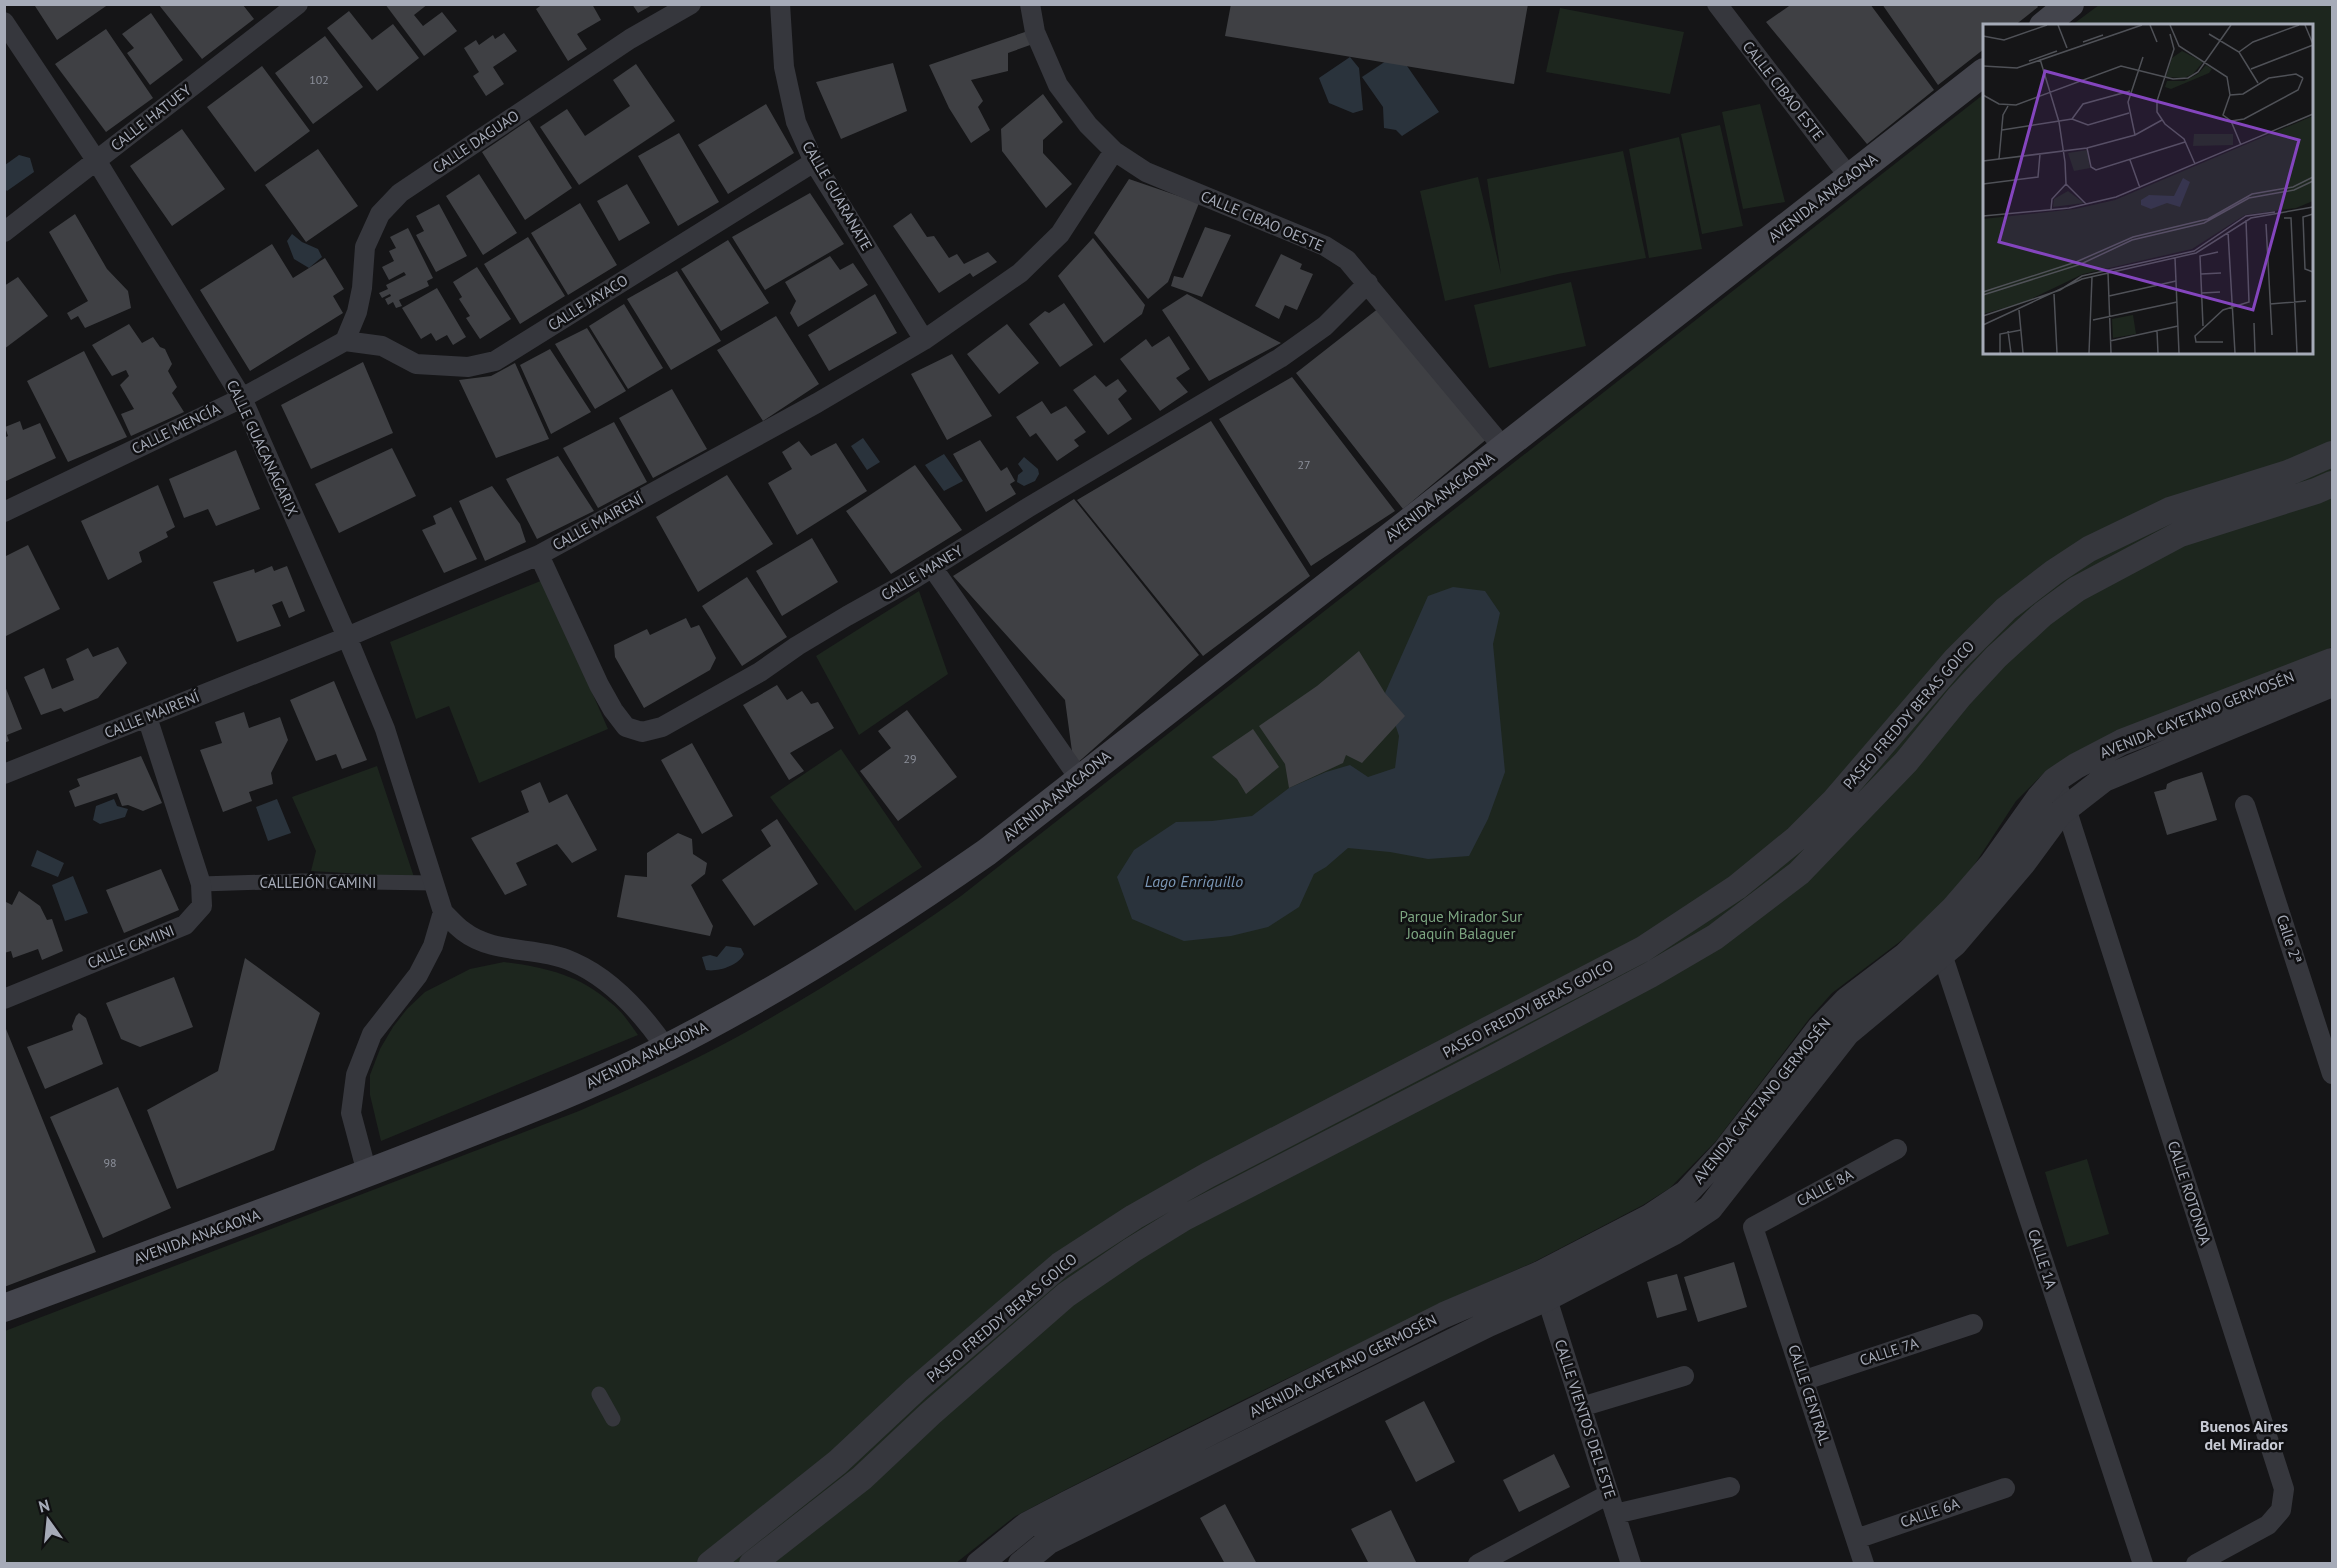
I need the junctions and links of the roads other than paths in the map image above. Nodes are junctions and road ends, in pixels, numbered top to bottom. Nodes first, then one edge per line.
1 (298, 4) edge
2 (691, 4) edge
3 (780, 4) edge
4 (1030, 4) edge
5 (1717, 4) edge
6 (2070, 4) edge
7 (4, 22) edge
8 (2045, 24) edge
9 (1983, 73) edge
10 (1114, 151) junction
11 (96, 160) junction
12 (814, 162) junction
13 (1850, 178) junction
14 (4, 232) edge
15 (1368, 283) junction
16 (924, 340) junction
17 (345, 341) junction
18 (242, 398) junction
19 (1503, 447) junction
20 (2332, 454) edge
21 (2332, 484) edge
22 (4, 512) edge
23 (538, 555) junction
24 (932, 567) junction
25 (347, 637) junction
26 (2332, 661) edge
27 (2332, 684) edge
28 (147, 717) junction
29 (4, 774) edge
30 (1079, 778) junction
31 (2055, 780) junction
32 (2245, 805) dead end
33 (2066, 808) junction
34 (434, 883) junction
35 (201, 884) junction
36 (443, 912) junction
37 (1942, 954) junction
38 (4, 999) edge
39 (666, 1048) junction
40 (2332, 1074) edge
41 (1897, 1149) dead end
42 (367, 1173) junction
43 (1753, 1227) joint
44 (1544, 1286) junction
45 (4, 1308) edge
46 (1973, 1324) dead end
47 (1684, 1376) dead end
48 (1804, 1380) junction
49 (599, 1395) dead end
50 (1581, 1407) junction
51 (613, 1419) dead end
52 (1730, 1487) dead end
53 (2005, 1488) dead end
54 (1609, 1494) junction
55 (1615, 1514) junction
56 (1856, 1539) junction
57 (992, 1559) edge
58 (710, 1563) edge
59 (752, 1563) edge
60 (1021, 1563) edge
61 (1478, 1563) edge
62 (1630, 1563) edge
63 (1864, 1563) edge
64 (2143, 1563) edge
65 (2196, 1563) edge

1 - 11 street, CALLE HATUEY
2 - 17 street, CALLE DAGUAO
3 - 12 street, CALLE GUARANATE
4 - 10 street, CALLE CIBAO OESTE
5 - 13 street, CALLE CIBAO ESTE
6 - 8 main road
7 - 11 street, CALLE GUACANAGARIX
9 - 13 main road, AVENIDA ANACAONA
10 - 15 street, CALLE CIBAO OESTE
10 - 16 street, CALLE MAIRENÍ
11 - 14 street, CALLE HATUEY
11 - 18 street, CALLE GUACANAGARIX
12 - 16 street, CALLE GUARANATE
12 - 17 street, CALLE JAYACO
13 - 19 main road, AVENIDA ANACAONA
15 - 19 street, CALLE CIBAO OESTE
15 - 24 street, CALLE MANEY
16 - 23 street, CALLE MAIRENÍ
17 - 18 street, CALLE MENCÍA
18 - 22 street, CALLE MENCÍA
18 - 25 street, CALLE GUACANAGARIX
19 - 30 main road, AVENIDA ANACAONA
20 - 58 street, PASEO FREDDY BERAS GOICO
21 - 59 street, PASEO FREDDY BERAS GOICO
23 - 24 street, CALLE MANEY
23 - 25 street, CALLE MAIRENÍ
24 - 30 street
25 - 28 street, CALLE MAIRENÍ
25 - 34 street, CALLE GUACANAGARIX
26 - 31 street, AVENIDA CAYETANO GERMOSÉN
27 - 33 street, AVENIDA CAYETANO GERMOSÉN
28 - 29 street, CALLE MAIRENÍ
28 - 35 street, CALLE CAMINI
30 - 39 main road, AVENIDA ANACAONA
31 - 33 street, CALLE ROTONDA
31 - 44 street, AVENIDA CAYETANO GERMOSÉN
32 - 40 street, Calle 2ª
33 - 37 street, AVENIDA CAYETANO GERMOSÉN
33 - 65 street, CALLE ROTONDA
34 - 35 street, CALLEJÓN CAMINI
34 - 36 street, CALLE GUACANAGARIX
35 - 38 street, CALLE CAMINI
36 - 39 street, CALLE GUACANAGARIX
36 - 42 street
37 - 44 street, AVENIDA CAYETANO GERMOSÉN
37 - 64 street, CALLE 1A
39 - 42 main road, AVENIDA ANACAONA
41 - 43 street, CALLE 8A
42 - 45 main road, AVENIDA ANACAONA
43 - 48 street, CALLE CENTRAL
44 - 50 street, CALLE VIENTOS DEL ESTE
44 - 57 street, AVENIDA CAYETANO GERMOSÉN
44 - 60 street, AVENIDA CAYETANO GERMOSÉN
46 - 48 street, CALLE 7A
47 - 50 street
48 - 56 street, CALLE CENTRAL
49 - 51 street
50 - 54 street, CALLE VIENTOS DEL ESTE
52 - 55 street
53 - 56 street, CALLE 6A
54 - 55 street, CALLE VIENTOS DEL ESTE
54 - 61 street
55 - 62 street, CALLE VIENTOS DEL ESTE
56 - 63 street, CALLE CENTRAL

